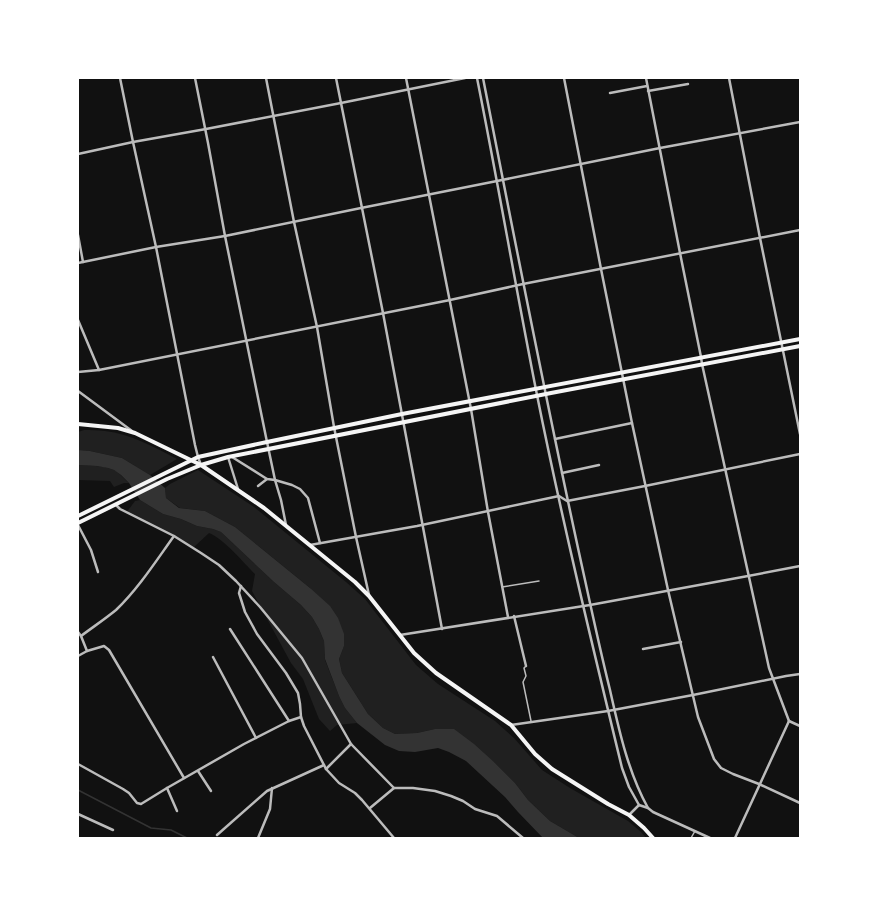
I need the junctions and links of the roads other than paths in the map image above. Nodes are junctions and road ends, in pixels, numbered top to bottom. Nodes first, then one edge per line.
1 (120, 78) edge
2 (195, 78) edge
3 (266, 78) edge
4 (336, 78) edge
5 (406, 78) edge
6 (465, 78) edge
7 (477, 78) edge
8 (483, 78) edge
9 (564, 78) edge
10 (646, 78) edge
11 (729, 78) edge
12 (688, 84) dead end
13 (647, 86) junction
14 (408, 89) junction
15 (648, 91) junction
16 (610, 93) dead end
17 (341, 103) junction
18 (274, 116) junction
19 (800, 122) edge
20 (206, 129) junction
21 (740, 133) junction
22 (133, 142) junction
23 (496, 145) junction
24 (490, 146) junction
25 (660, 148) junction
26 (78, 154) edge
27 (581, 164) junction
28 (503, 180) junction
29 (497, 181) junction
30 (429, 195) junction
31 (361, 208) junction
32 (504, 220) junction
33 (511, 220) junction
34 (294, 222) junction
35 (800, 230) edge
36 (78, 235) edge
37 (225, 236) junction
38 (760, 238) junction
39 (156, 247) junction
40 (680, 253) junction
41 (84, 262) junction
42 (78, 264) edge
43 (601, 269) junction
44 (523, 284) junction
45 (516, 285) junction
46 (450, 300) junction
47 (528, 307) junction
48 (520, 308) junction
49 (383, 313) junction
50 (78, 320) edge
51 (317, 327) junction
52 (800, 339) edge
53 (246, 341) junction
54 (781, 342) junction
55 (800, 346) edge
56 (744, 349) junction
57 (783, 349) junction
58 (177, 354) junction
59 (745, 356) junction
60 (702, 357) junction
61 (702, 364) junction
62 (641, 369) junction
63 (99, 370) junction
64 (78, 372) edge
65 (621, 372) junction
66 (643, 376) junction
67 (622, 379) junction
68 (544, 387) junction
69 (536, 389) junction
70 (78, 391) edge
71 (545, 394) junction
72 (538, 395) junction
73 (469, 401) junction
74 (471, 409) junction
75 (402, 414) junction
76 (403, 422) junction
77 (632, 423) junction
78 (78, 424) edge
79 (334, 428) junction
80 (135, 433) junction
81 (800, 434) edge
82 (336, 435) junction
83 (555, 439) junction
84 (266, 442) junction
85 (268, 448) junction
86 (800, 454) edge
87 (198, 457) junction
88 (230, 457) junction
89 (191, 460) junction
90 (201, 465) junction
91 (599, 465) dead end
92 (725, 470) junction
93 (562, 473) junction
94 (267, 479) junction
95 (275, 480) junction
96 (258, 486) dead end
97 (645, 486) junction
98 (134, 488) junction
99 (238, 490) junction
100 (137, 494) junction
101 (559, 496) junction
102 (567, 501) junction
103 (116, 504) junction
104 (488, 512) junction
105 (78, 516) edge
106 (78, 524) edge
107 (422, 524) junction
108 (286, 525) junction
109 (174, 536) junction
110 (356, 537) junction
111 (320, 543) junction
112 (310, 545) junction
113 (800, 566) edge
114 (98, 572) dead end
115 (748, 576) junction
116 (539, 581) dead end
117 (241, 586) junction
118 (502, 587) junction
119 (668, 590) junction
120 (369, 596) junction
121 (590, 605) junction
122 (583, 606) junction
123 (514, 616) junction
124 (508, 617) junction
125 (230, 629) dead end
126 (442, 629) junction
127 (78, 632) edge
128 (400, 635) junction
129 (81, 636) junction
130 (681, 642) junction
131 (599, 644) junction
132 (592, 646) junction
133 (643, 649) dead end
134 (87, 651) junction
135 (78, 656) edge
136 (213, 656) dead end
137 (526, 666) joint
138 (800, 674) edge
139 (773, 679) junction
140 (693, 695) junction
141 (614, 710) junction
142 (608, 711) junction
143 (301, 717) junction
144 (289, 721) junction
145 (531, 721) junction
146 (789, 721) junction
147 (510, 725) junction
148 (800, 726) edge
149 (256, 738) junction
150 (351, 744) junction
151 (78, 764) edge
152 (324, 765) junction
153 (326, 770) junction
154 (198, 771) junction
155 (184, 778) junction
156 (759, 784) junction
157 (167, 788) junction
158 (272, 788) junction
159 (394, 788) junction
160 (211, 791) dead end
161 (800, 803) edge
162 (638, 804) junction
163 (370, 808) junction
164 (648, 808) junction
165 (177, 811) dead end
166 (78, 814) edge
167 (629, 815) junction
168 (113, 830) dead end
169 (695, 831) junction
170 (217, 835) dead end
171 (258, 838) edge
172 (394, 838) edge
173 (523, 838) edge
174 (653, 838) edge
175 (691, 838) edge
176 (710, 838) edge
177 (735, 838) edge

1 - 22 street
2 - 20 street
3 - 18 street
4 - 17 street
5 - 14 street
6 - 14 street
7 - 24 street
8 - 23 street
9 - 27 street
10 - 13 street
11 - 21 street
12 - 15 street
13 - 15 street
13 - 16 street
14 - 17 street
14 - 30 street
15 - 25 street
17 - 18 street
17 - 31 street
18 - 20 street
18 - 34 street
19 - 21 street
20 - 22 street
20 - 37 street
21 - 25 street
21 - 38 street
22 - 26 street
22 - 39 street
23 - 24 street
23 - 28 street
24 - 29 street
25 - 27 street
25 - 40 street
27 - 28 street
27 - 43 street
28 - 29 street
28 - 33 street
29 - 30 street
29 - 32 street
30 - 31 street
30 - 46 street
31 - 34 street
31 - 49 street
32 - 33 street
32 - 45 street
33 - 44 street
34 - 37 street
34 - 51 street
35 - 38 street
36 - 41 street
37 - 39 street
37 - 53 street
38 - 40 street
38 - 54 street
39 - 41 street
39 - 58 street
40 - 43 street
40 - 60 street
41 - 42 street
43 - 44 street
43 - 65 street
44 - 45 street
44 - 47 street
45 - 46 street
45 - 48 street
46 - 49 street
46 - 73 street
47 - 48 street
47 - 68 street
48 - 69 street
49 - 51 street
49 - 75 street
50 - 63 street
51 - 53 street
51 - 79 street
52 - 54 main road
53 - 58 street
53 - 84 street
54 - 56 main road
54 - 57 street
55 - 57 main road
56 - 59 main road
56 - 60 main road
57 - 59 main road
57 - 81 street
58 - 63 street
58 - 87 street
59 - 61 main road
60 - 61 street
60 - 62 main road
61 - 66 main road
61 - 92 street
62 - 65 main road
62 - 66 main road
63 - 64 street
65 - 67 street
65 - 68 main road
66 - 67 main road
67 - 71 main road
67 - 77 street
68 - 69 main road
68 - 71 street
69 - 72 street
69 - 73 main road
70 - 80 street
71 - 72 main road
71 - 83 street
72 - 74 main road
72 - 101 street
73 - 74 street
73 - 75 main road
74 - 76 main road
74 - 104 street
75 - 76 street
75 - 79 main road
76 - 82 main road
76 - 107 street
77 - 83 street
77 - 97 street
78 - 80 main road
79 - 82 street
79 - 84 main road
80 - 89 main road
82 - 85 main road
82 - 110 street
83 - 93 street
84 - 85 street
84 - 87 main road
85 - 88 main road
85 - 95 street
86 - 92 street
87 - 89 main road
87 - 90 street
88 - 90 main road
88 - 94 street
88 - 99 street
89 - 90 main road
89 - 98 main road
90 - 99 main road
90 - 100 main road
91 - 93 street
92 - 97 street
92 - 115 street
93 - 102 street
94 - 95 street
94 - 96 street
95 - 108 street
95 - 111 street
97 - 102 street
97 - 119 street
98 - 100 main road
98 - 105 main road
99 - 108 main road
100 - 103 main road
101 - 102 street
101 - 104 street
101 - 122 street
102 - 121 street
103 - 106 main road
103 - 109 street
104 - 107 street
104 - 118 street
106 - 114 street
107 - 110 street
107 - 126 street
108 - 112 main road
109 - 117 street
109 - 129 street
110 - 111 street
110 - 120 street
111 - 112 street
112 - 120 main road
113 - 115 street
115 - 119 street
115 - 139 street
116 - 118 lane
117 - 143 street
117 - 150 street
118 - 124 street
119 - 121 street
119 - 130 street
120 - 128 main road
121 - 122 street
121 - 131 street
122 - 123 street
122 - 132 street
123 - 124 street
123 - 137 street
124 - 126 street
125 - 144 street
126 - 128 street
127 - 129 street
128 - 147 main road
129 - 134 street
130 - 133 street
130 - 140 street
131 - 132 street
131 - 141 street
132 - 142 street
134 - 135 street
134 - 155 street
136 - 149 street
137 - 145 lane
138 - 139 street
139 - 140 street
139 - 146 street
140 - 141 street
140 - 156 street
141 - 142 street
141 - 164 street
142 - 145 street
142 - 162 street
143 - 144 street
143 - 152 street
144 - 149 street
145 - 147 street
146 - 148 street
146 - 156 street
147 - 167 main road
149 - 154 street
150 - 153 street
150 - 159 street
151 - 157 street
152 - 153 street
152 - 158 street
153 - 163 street
154 - 155 street
154 - 160 street
155 - 157 street
156 - 161 street
156 - 177 street
157 - 165 street
158 - 170 street
158 - 171 street
159 - 163 street
159 - 173 street
162 - 164 street
162 - 167 street
163 - 172 street
164 - 169 street
166 - 168 street
167 - 174 main road
169 - 175 lane
169 - 176 street

